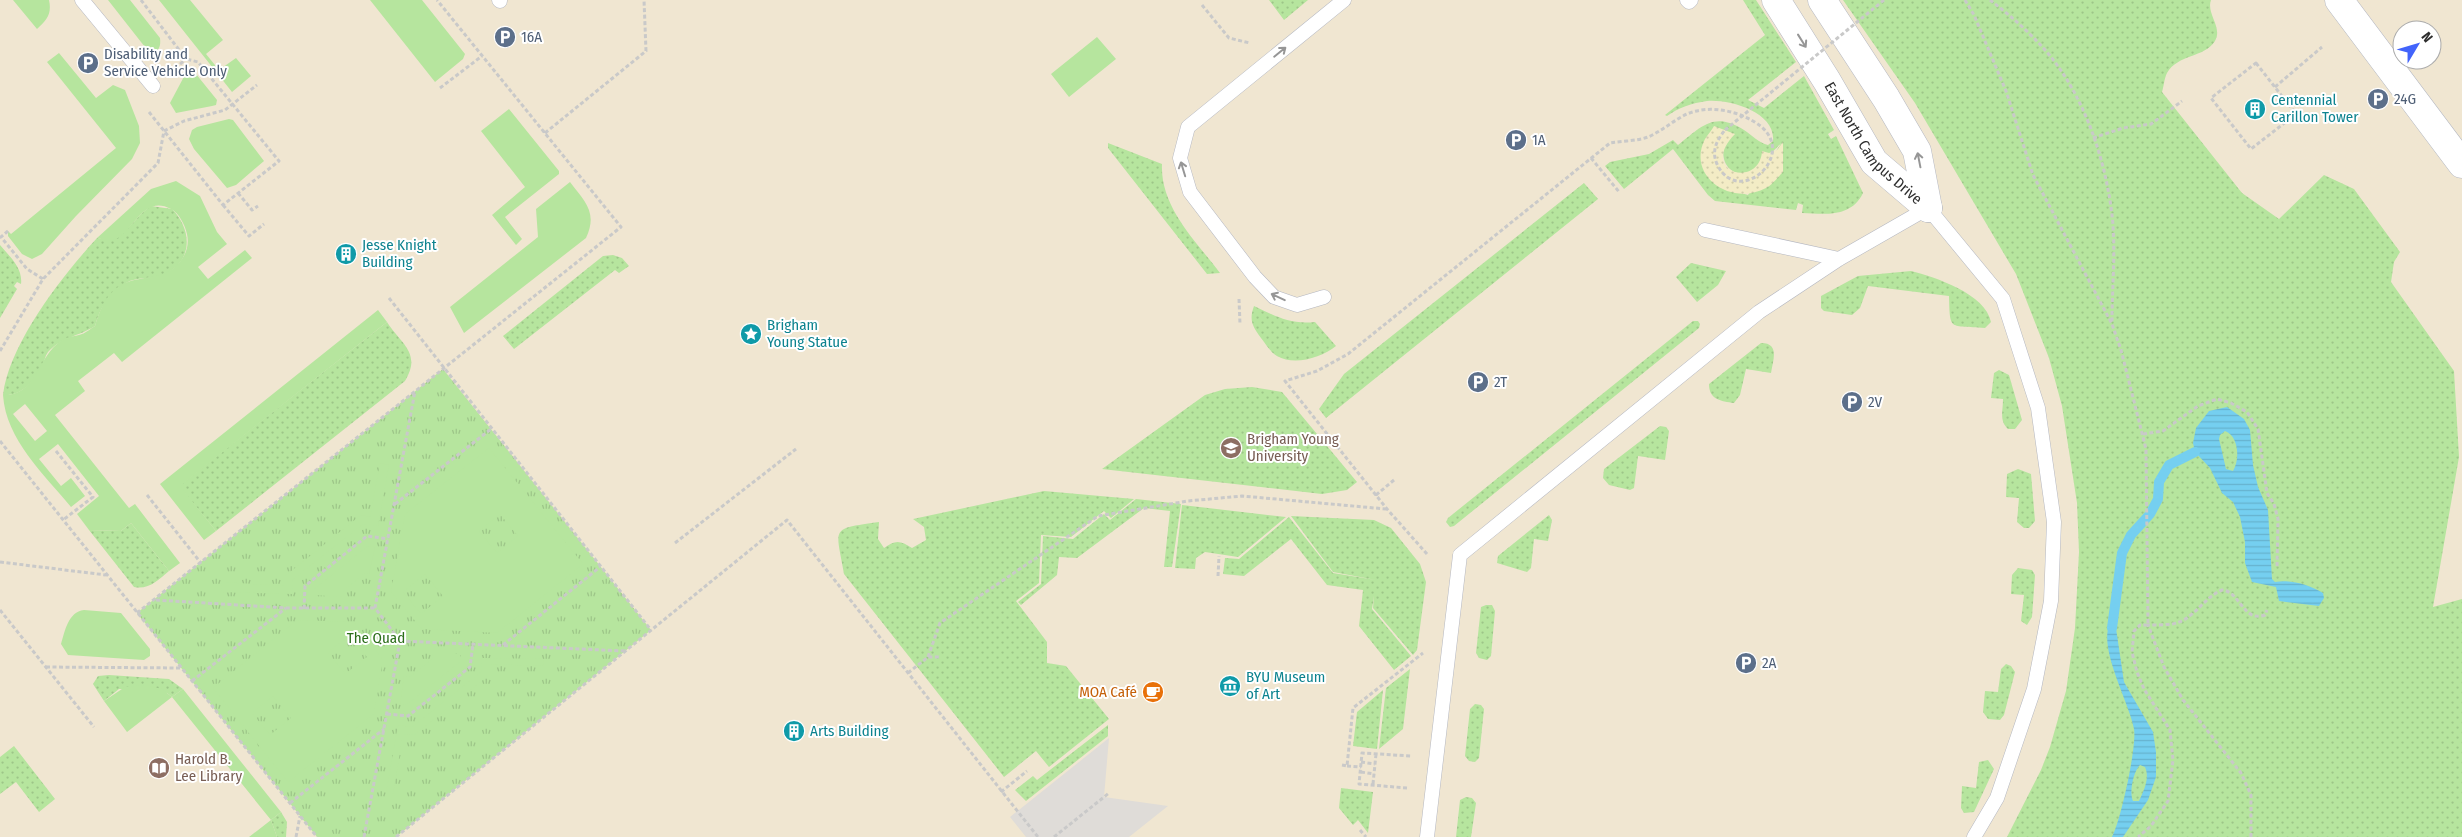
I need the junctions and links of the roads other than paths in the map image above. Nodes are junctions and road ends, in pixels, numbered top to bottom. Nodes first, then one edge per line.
1 (82, 0) edge
2 (1344, 0) edge
3 (1776, 0) edge
4 (1822, 0) edge
5 (2339, 0) edge
6 (153, 86) dead end
7 (2462, 164) edge
8 (1928, 208) junction
9 (1704, 230) dead end
10 (1839, 259) junction
11 (1324, 297) dead end
12 (1428, 837) edge
13 (1974, 837) edge

1 - 6 lane
11 -> 2 lane
3 -> 8 street, East North Campus Drive
8 -> 4 street, East North Campus Drive
5 - 7 street
8 - 10 lane
8 - 13 lane
9 - 10 lane
10 - 12 lane

